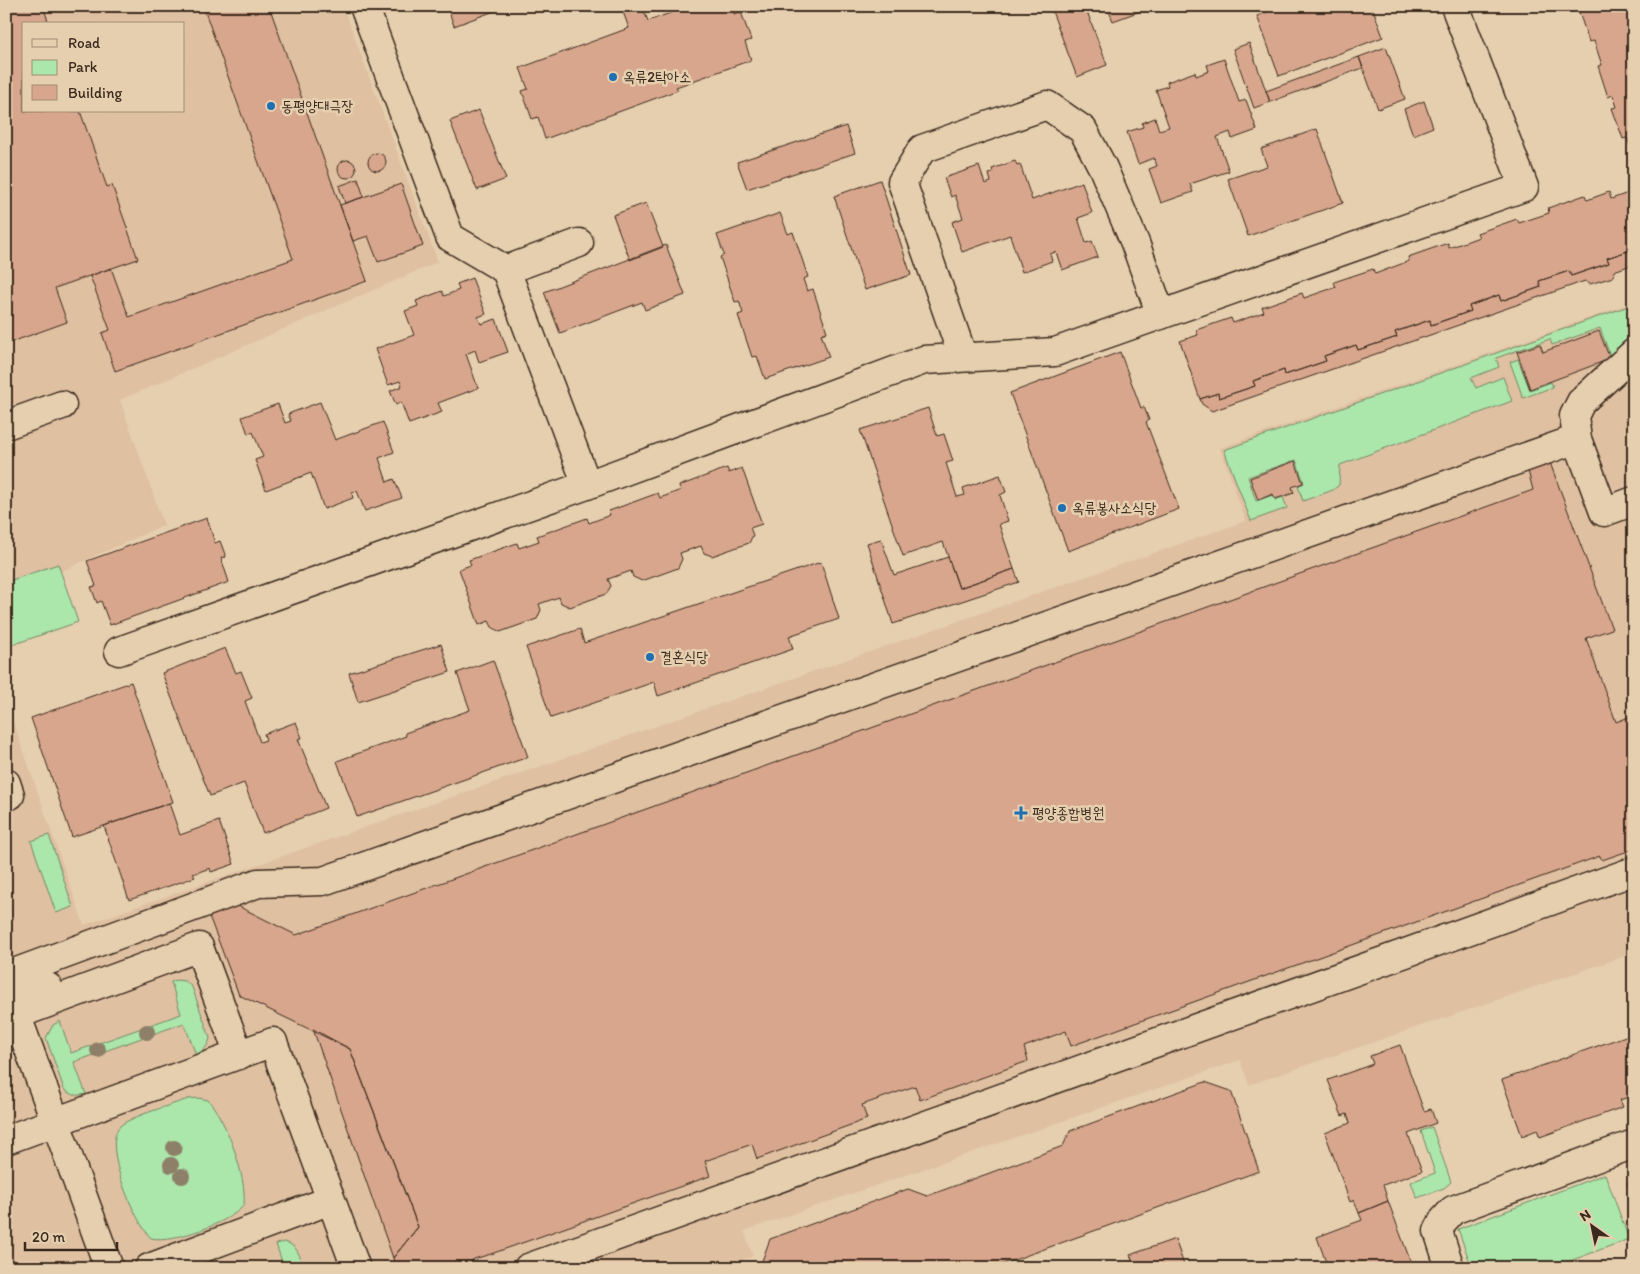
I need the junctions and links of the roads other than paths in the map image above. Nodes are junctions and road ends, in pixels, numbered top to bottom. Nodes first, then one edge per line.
1 (364, 6) edge
2 (1455, 6) edge
3 (579, 243) dead end
4 (506, 270) junction
5 (1161, 315) junction
6 (1634, 353) edge
7 (963, 357) junction
8 (62, 406) dead end
9 (6, 425) edge
10 (1577, 439) junction
11 (587, 485) junction
12 (1634, 501) edge
13 (119, 651) dead end
14 (6, 784) edge
15 (6, 796) edge
16 (1634, 871) edge
17 (6, 976) edge
18 (48, 986) dead end
19 (16, 1015) junction
20 (239, 1055) junction
21 (56, 1122) junction
22 (6, 1140) edge
23 (1634, 1144) edge
24 (331, 1200) junction
25 (109, 1268) edge
26 (149, 1268) edge
27 (356, 1268) edge
28 (528, 1268) edge
29 (1450, 1268) edge

1 - 4 street
2 - 5 street
3 - 4 street
4 - 11 street
5 - 7 street
5 - 7 street
6 - 10 street
7 - 11 street
8 - 9 street
10 - 12 street
10 - 17 street
11 - 13 street
14 - 15 street
16 - 28 street
18 - 19 street
19 - 20 street
19 - 21 street
20 - 21 street
20 - 24 street
21 - 22 street
21 - 25 street
23 - 29 street
24 - 26 street
24 - 27 street

